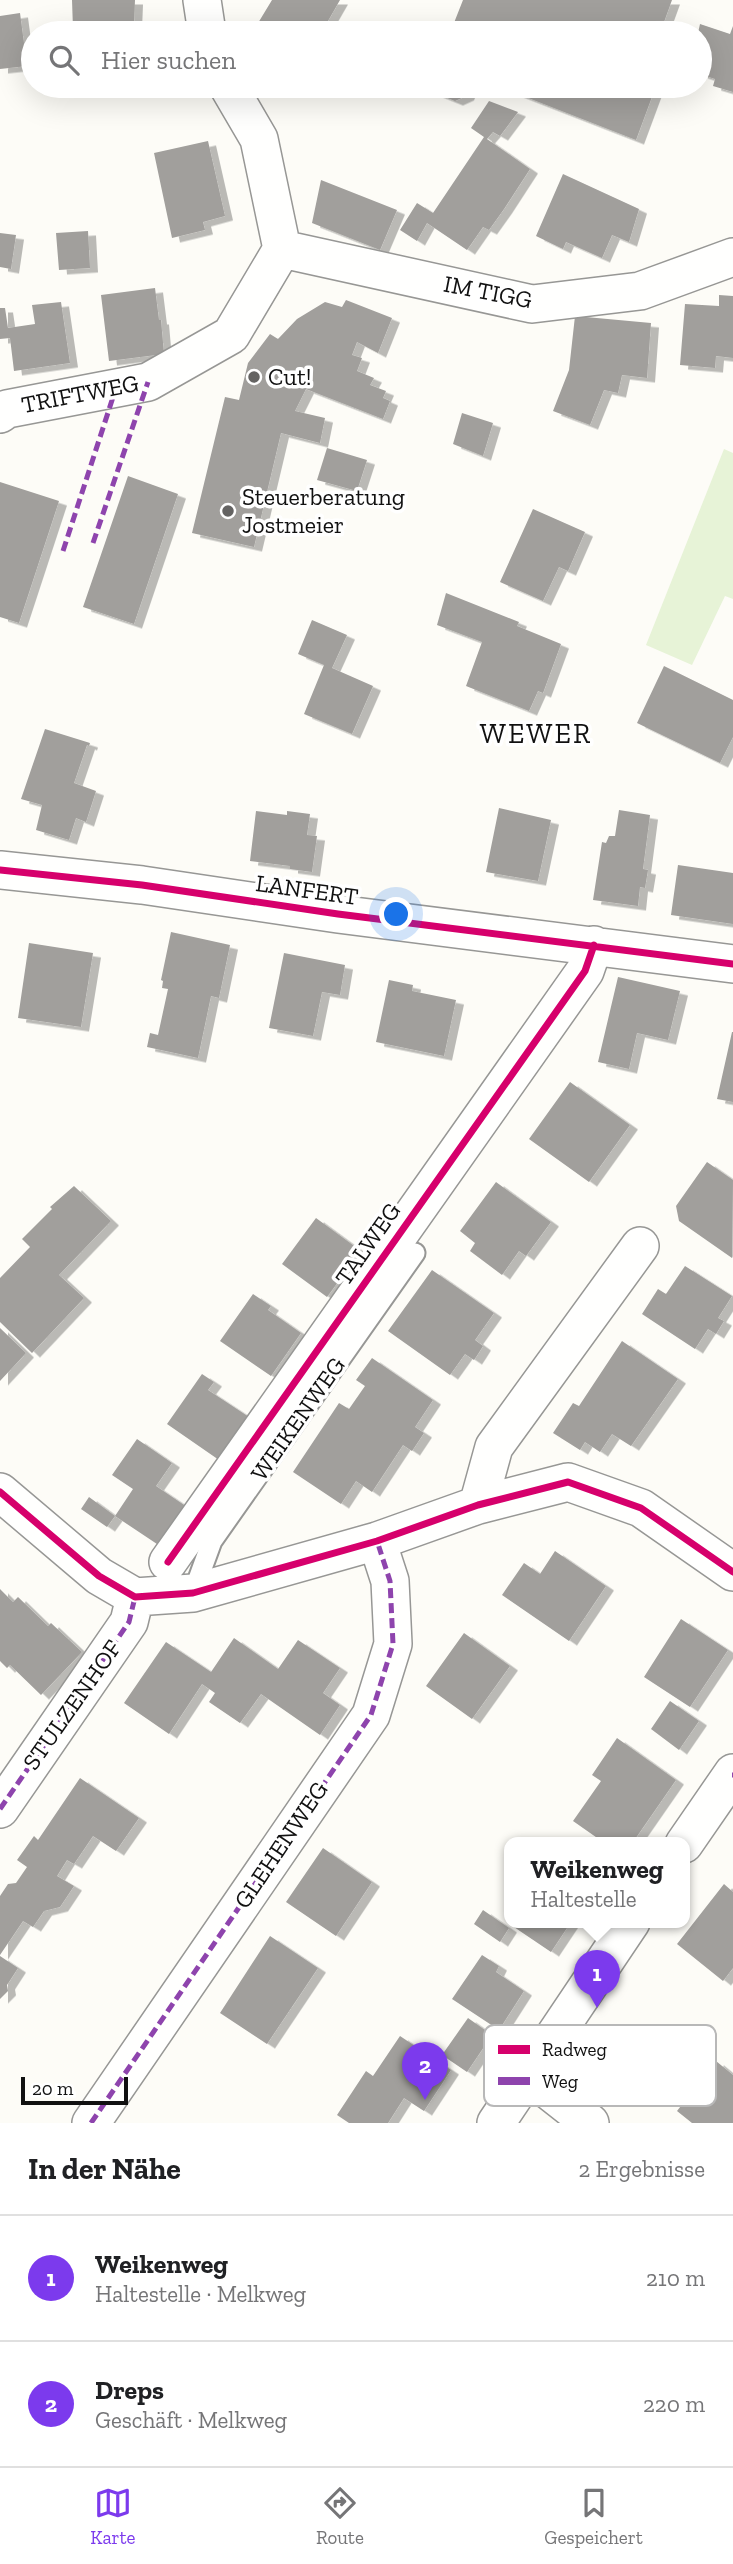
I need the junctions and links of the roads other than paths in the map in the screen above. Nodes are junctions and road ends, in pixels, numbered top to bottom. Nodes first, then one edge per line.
1 (202, 0) edge
2 (205, 21) edge
3 (235, 98) edge
4 (282, 248) junction
5 (733, 257) edge
6 (0, 414) edge
7 (0, 870) edge
8 (594, 945) junction
9 (733, 964) edge
10 (640, 1247) dead end
11 (415, 1253) dead end
12 (0, 1492) edge
13 (478, 1505) junction
14 (377, 1541) junction
15 (168, 1562) dead end
16 (733, 1572) edge
17 (193, 1592) junction
18 (135, 1597) junction
19 (733, 1774) edge
20 (0, 1809) edge
21 (689, 1837) edge
22 (627, 1928) edge
23 (562, 2025) edge
24 (508, 2106) edge
25 (568, 2106) edge
26 (91, 2123) edge
27 (496, 2123) edge
28 (590, 2123) edge

1 - 2 street
3 - 4 street
4 - 5 street, IM TIGG
4 - 6 street, TRIFTWEG
7 - 8 street, LANFERT
8 - 9 street, LANFERT
8 - 15 street, TALWEG
10 - 13 street
11 - 17 lane, WEIKENWEG
12 - 18 street
13 - 14 street
13 - 16 street
14 - 17 street
14 - 26 street, GLEHENWEG
17 - 18 street
18 - 20 street, STULZENHOF
19 - 21 street
22 - 23 street
24 - 27 street
25 - 28 street

